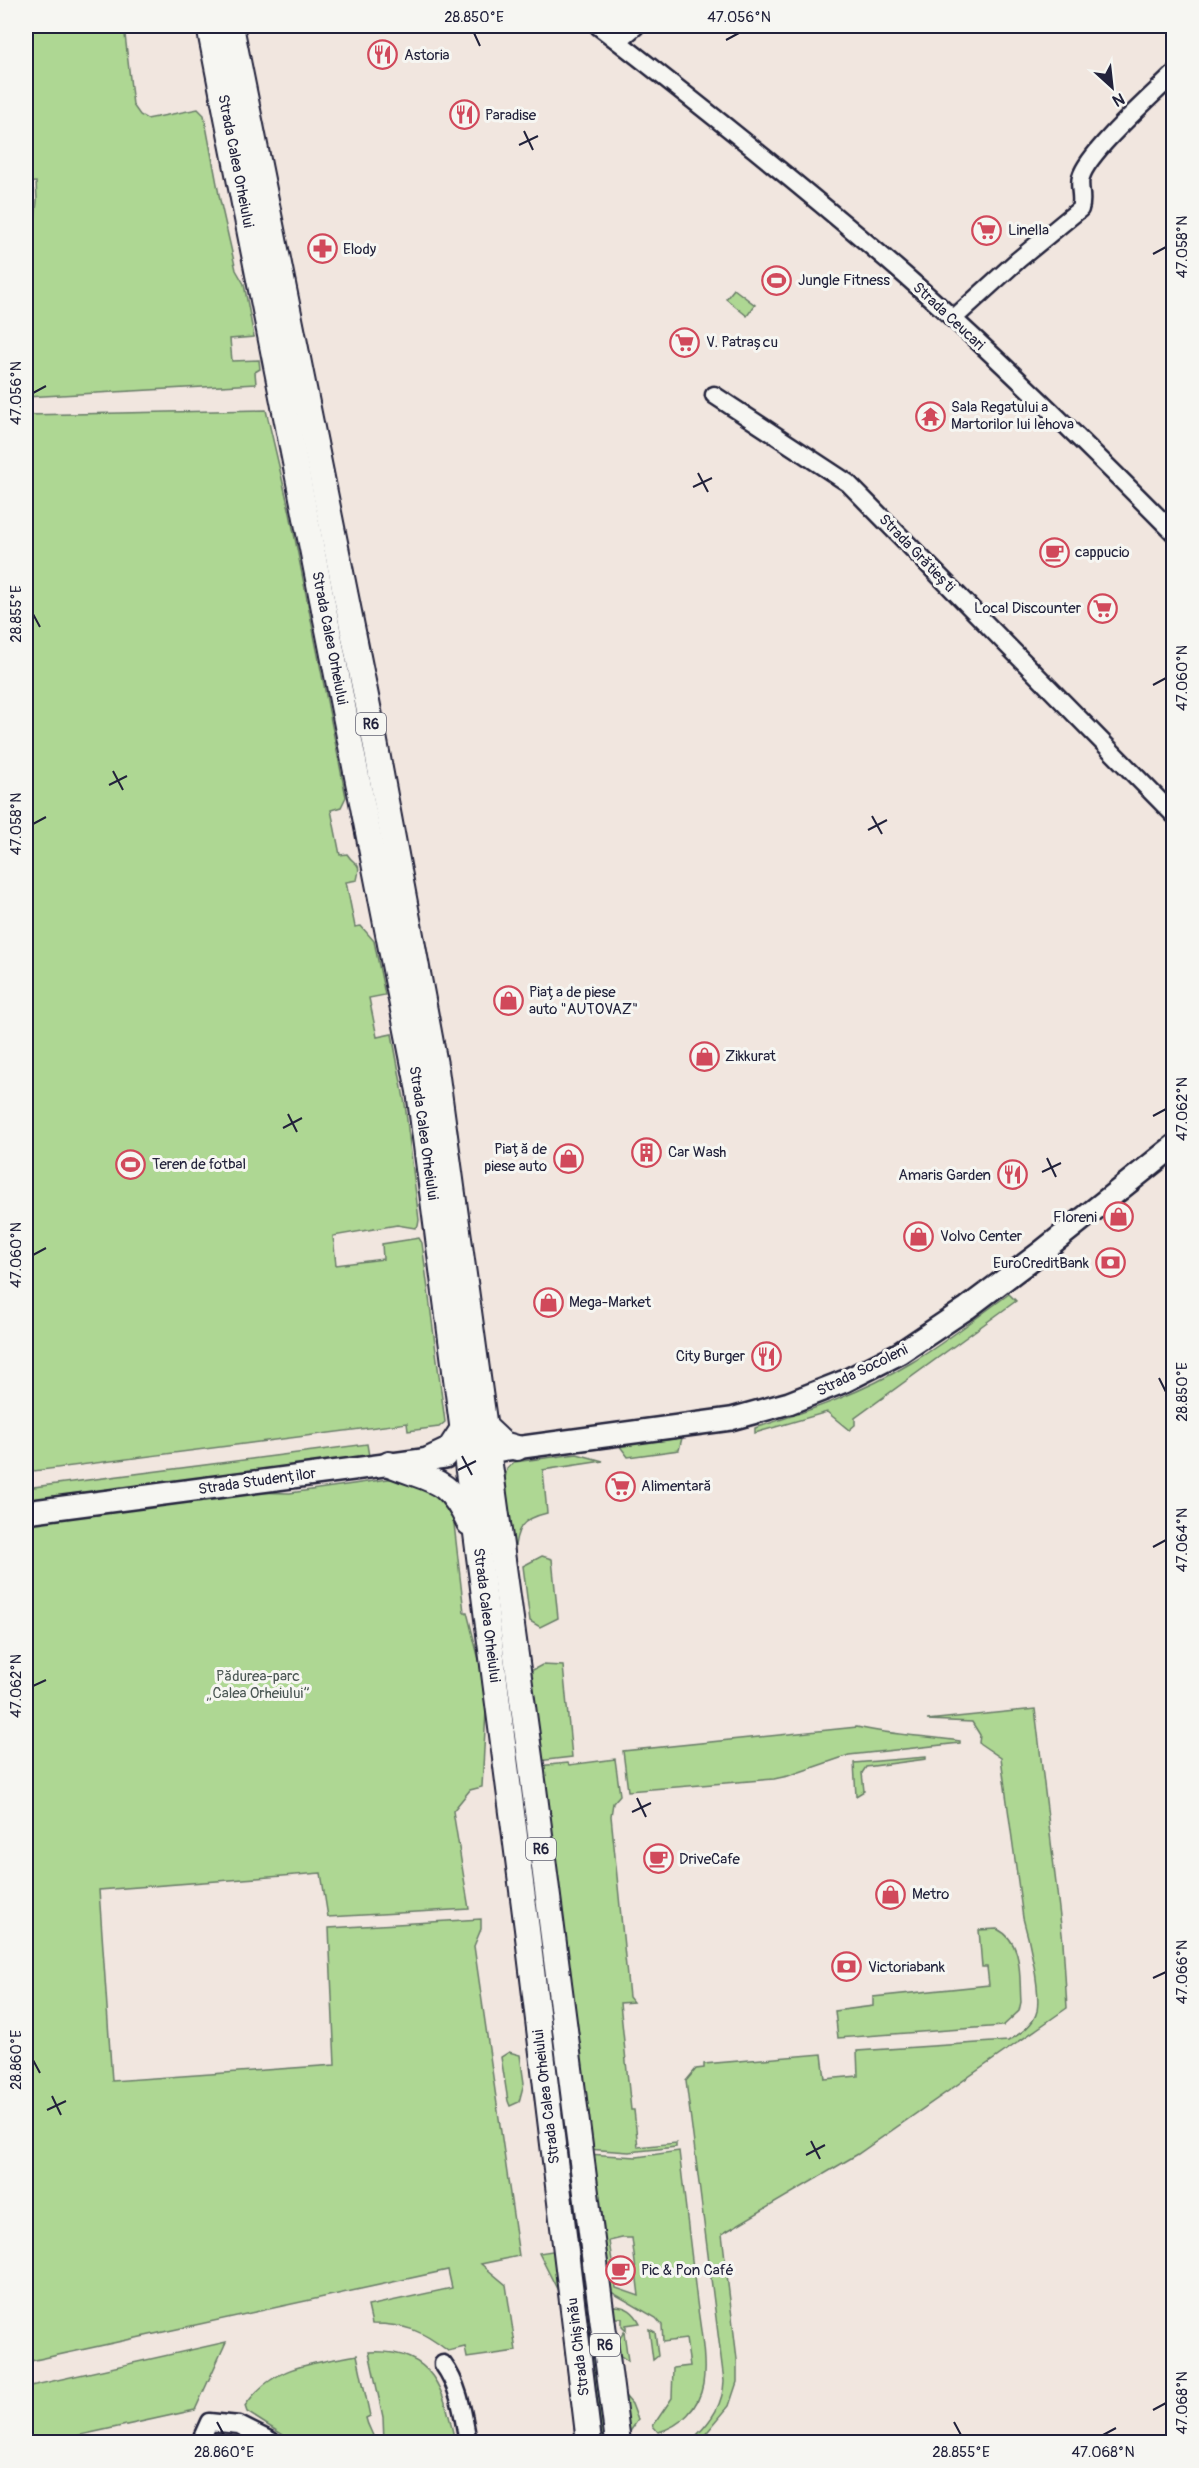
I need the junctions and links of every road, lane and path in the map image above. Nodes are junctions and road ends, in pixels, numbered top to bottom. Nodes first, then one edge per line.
1 (209, 26) edge
2 (231, 26) edge
3 (598, 26) edge
4 (636, 26) edge
5 (618, 41) junction
6 (1173, 74) edge
7 (953, 319) junction
8 (714, 395) dead end
9 (1173, 533) edge
10 (1173, 815) edge
11 (382, 839) junction
12 (1173, 1146) edge
13 (486, 1428) junction
14 (462, 1430) junction
15 (517, 1448) junction
16 (477, 1453) junction
17 (430, 1459) junction
18 (389, 1464) junction
19 (26, 1512) edge
20 (478, 1542) junction
21 (544, 1869) junction
22 (519, 1873) junction
23 (592, 2247) joint
24 (566, 2252) joint
25 (443, 2364) dead end
26 (271, 2441) dead end
27 (200, 2442) edge
28 (468, 2442) edge
29 (589, 2442) edge
30 (618, 2442) edge

1 - 11 highway, Strada Calea Orheiului / R6
2 - 11 highway, Strada Calea Orheiului / R6
3 - 5 street, Strada Ceucari
4 - 5 street
5 - 7 street, Strada Ceucari
6 - 7 street
7 - 9 street, Strada Ceucari
8 - 10 street, Strada Grătiești
11 - 13 highway, Strada Calea Orheiului / R6
11 - 14 highway, Strada Calea Orheiului / R6
12 - 15 main road, Strada Socoleni
13 - 15 highway
13 - 16 highway, Strada Calea Orheiului / R6
14 - 16 highway, Strada Calea Orheiului / R6
14 - 17 highway
15 - 16 main road, Strada Socoleni
16 - 17 main road, Strada Studenților
16 - 20 highway, Strada Calea Orheiului / R6
16 - 21 highway, Strada Calea Orheiului / R6
17 - 18 main road, Strada Studenților
18 - 19 main road, Strada Studenților
18 - 20 highway
20 - 22 highway, Strada Calea Orheiului / R6
21 - 22 highway
21 - 23 highway, Strada Calea Orheiului / R6
22 - 24 highway, Strada Calea Orheiului / R6
23 - 30 highway, Strada Chișinău / R6
24 - 29 highway, Strada Chișinău / R6
25 - 28 street
26 - 27 street

